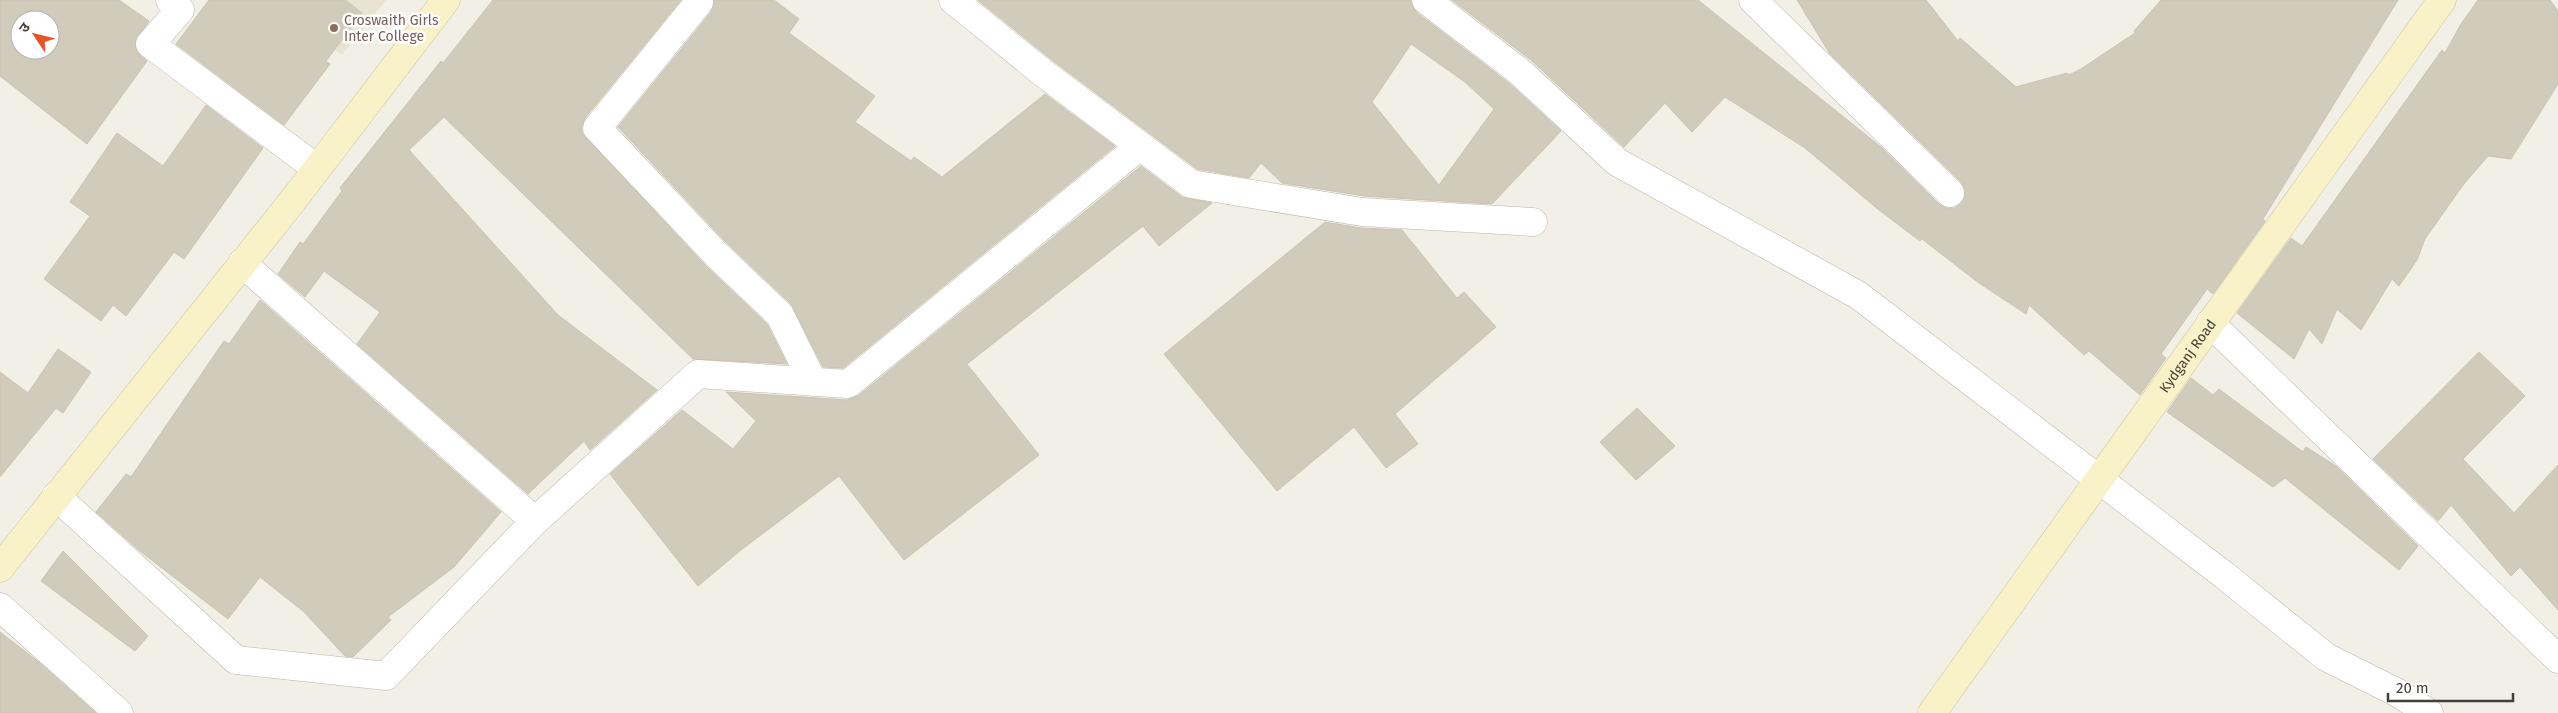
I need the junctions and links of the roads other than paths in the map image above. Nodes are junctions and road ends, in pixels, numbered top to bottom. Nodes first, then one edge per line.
1 (170, 0) edge
2 (446, 0) edge
3 (698, 0) edge
4 (952, 0) edge
5 (1426, 0) edge
6 (1753, 0) edge
7 (2442, 0) edge
8 (1140, 146) junction
9 (316, 168) junction
10 (1950, 193) dead end
11 (1533, 222) dead end
12 (242, 263) junction
13 (2210, 323) junction
14 (813, 382) junction
15 (2098, 480) junction
16 (56, 496) junction
17 (535, 521) junction
18 (0, 568) edge
19 (0, 607) edge
20 (2558, 659) edge
21 (119, 713) edge
22 (1932, 713) edge
23 (2429, 713) edge

1 - 9 street
2 - 9 main road
3 - 14 street
4 - 8 street
5 - 15 street
6 - 10 street
7 - 13 main road, Kydganj Road
8 - 11 street
8 - 14 street
9 - 12 main road
12 - 16 main road
12 - 17 street
13 - 15 main road, Kydganj Road
13 - 20 street
14 - 17 street
15 - 22 main road, Kydganj Road
15 - 23 street
16 - 17 street
16 - 18 main road
19 - 21 street

